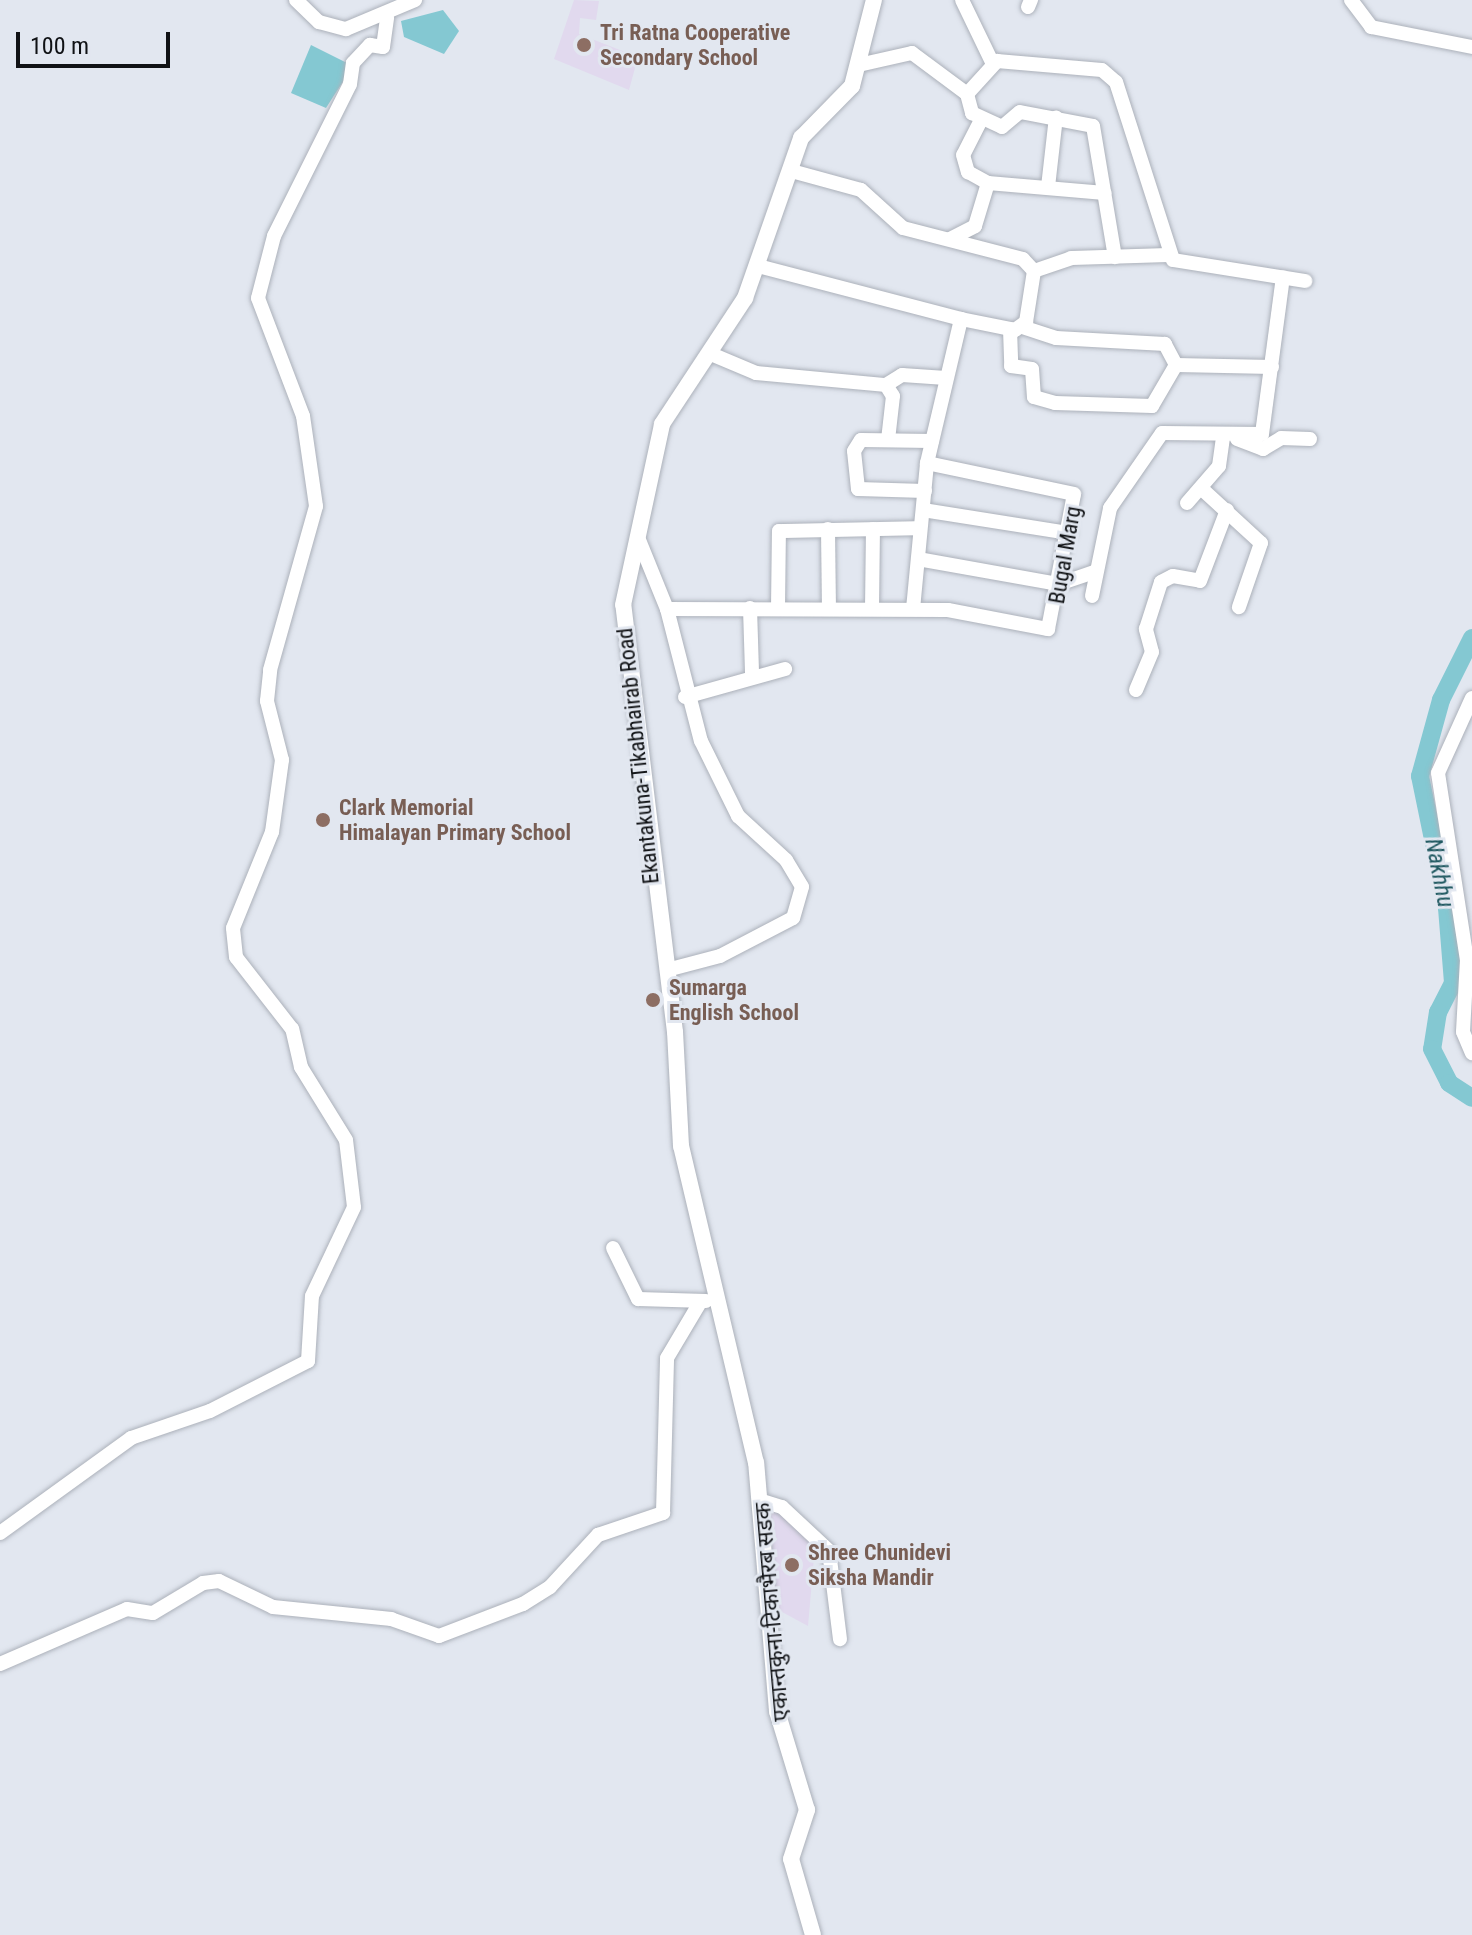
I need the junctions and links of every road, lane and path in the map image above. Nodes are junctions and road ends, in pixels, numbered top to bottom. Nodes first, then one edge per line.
1 (296, 0) edge
2 (415, 0) edge
3 (874, 0) edge
4 (962, 0) edge
5 (1351, 0) edge
6 (387, 17) junction
7 (1472, 47) edge
8 (992, 62) junction
9 (863, 64) junction
10 (967, 94) junction
11 (1056, 117) junction
12 (981, 120) junction
13 (791, 171) junction
14 (988, 183) junction
15 (1048, 187) junction
16 (1105, 193) junction
17 (950, 239) junction
18 (1169, 255) junction
19 (1115, 257) junction
20 (758, 266) junction
21 (1034, 271) junction
22 (1283, 277) junction
23 (1305, 281) dead end
24 (961, 319) junction
25 (1016, 328) junction
26 (711, 354) junction
27 (1176, 365) junction
28 (1272, 367) junction
29 (946, 378) junction
30 (886, 385) junction
31 (1230, 439) junction
32 (1310, 439) dead end
33 (888, 440) junction
34 (932, 441) junction
35 (927, 463) junction
36 (1202, 489) junction
37 (925, 491) junction
38 (1187, 503) dead end
39 (923, 510) junction
40 (1227, 510) junction
41 (920, 528) junction
42 (828, 529) junction
43 (873, 529) junction
44 (1069, 533) junction
45 (639, 540) junction
46 (918, 559) junction
47 (1096, 571) junction
48 (1059, 584) junction
49 (1092, 596) dead end
50 (1239, 607) dead end
51 (750, 608) junction
52 (778, 608) junction
53 (667, 609) junction
54 (829, 609) junction
55 (872, 609) junction
56 (913, 609) junction
57 (785, 669) dead end
58 (752, 673) junction
59 (1136, 690) dead end
60 (685, 697) junction
61 (1472, 698) edge
62 (667, 970) junction
63 (1472, 1053) edge
64 (613, 1248) dead end
65 (707, 1296) junction
66 (762, 1501) junction
67 (0, 1533) edge
68 (840, 1639) dead end
69 (0, 1664) edge
70 (813, 1935) edge

1 - 6 street
2 - 6 street
3 - 9 main road, Ekantakuna-Tikabhairab Road
4 - 8 street
5 - 7 street
6 - 67 street
8 - 10 street
8 - 18 street
9 - 10 street
9 - 13 main road, Ekantakuna-Tikabhairab Road
10 - 12 street
11 - 12 street
11 - 15 street
11 - 16 street
12 - 14 street
13 - 17 street
13 - 20 main road, Ekantakuna-Tikabhairab Road
14 - 15 street
14 - 17 street
15 - 16 street
16 - 19 street
17 - 21 street
18 - 19 street
18 - 22 street
19 - 21 street
20 - 24 street
20 - 26 main road, Ekantakuna-Tikabhairab Road
21 - 25 street
22 - 23 street
22 - 28 street
24 - 25 street
24 - 29 street
25 - 27 street
25 - 27 street
26 - 30 street
26 - 45 main road, Ekantakuna-Tikabhairab Road
27 - 28 street
28 - 31 street
29 - 30 street
29 - 34 street
30 - 33 street
31 - 32 street
31 - 36 street
31 - 47 street
33 - 34 street
33 - 37 street
34 - 35 street
35 - 37 street
35 - 44 street, Bugal Marg
36 - 38 street
36 - 40 street
37 - 39 street
39 - 41 street
39 - 44 street
40 - 50 street
40 - 59 street
41 - 43 street
41 - 46 street
42 - 43 street
42 - 52 street
42 - 54 street
43 - 55 street
44 - 48 street, Bugal Marg
45 - 53 street
45 - 62 main road, Ekantakuna-Tikabhairab Road
46 - 48 street
46 - 56 street
47 - 48 street
47 - 49 street
48 - 56 street, Bugal Marg
51 - 52 street, Bugal Marg
51 - 53 street, Bugal Marg
51 - 58 street
52 - 54 street, Bugal Marg
53 - 60 street
54 - 55 street, Bugal Marg
55 - 56 street, Bugal Marg
57 - 58 street
58 - 60 street
60 - 62 street
61 - 63 street
62 - 65 main road, Ekantakuna-Tikabhairab Road
64 - 65 street
65 - 66 main road, एकान्तकुना-टिकाभैरब सडक
65 - 69 street
66 - 68 street
66 - 70 main road, एकान्तकुना-टिकाभैरब सडक

